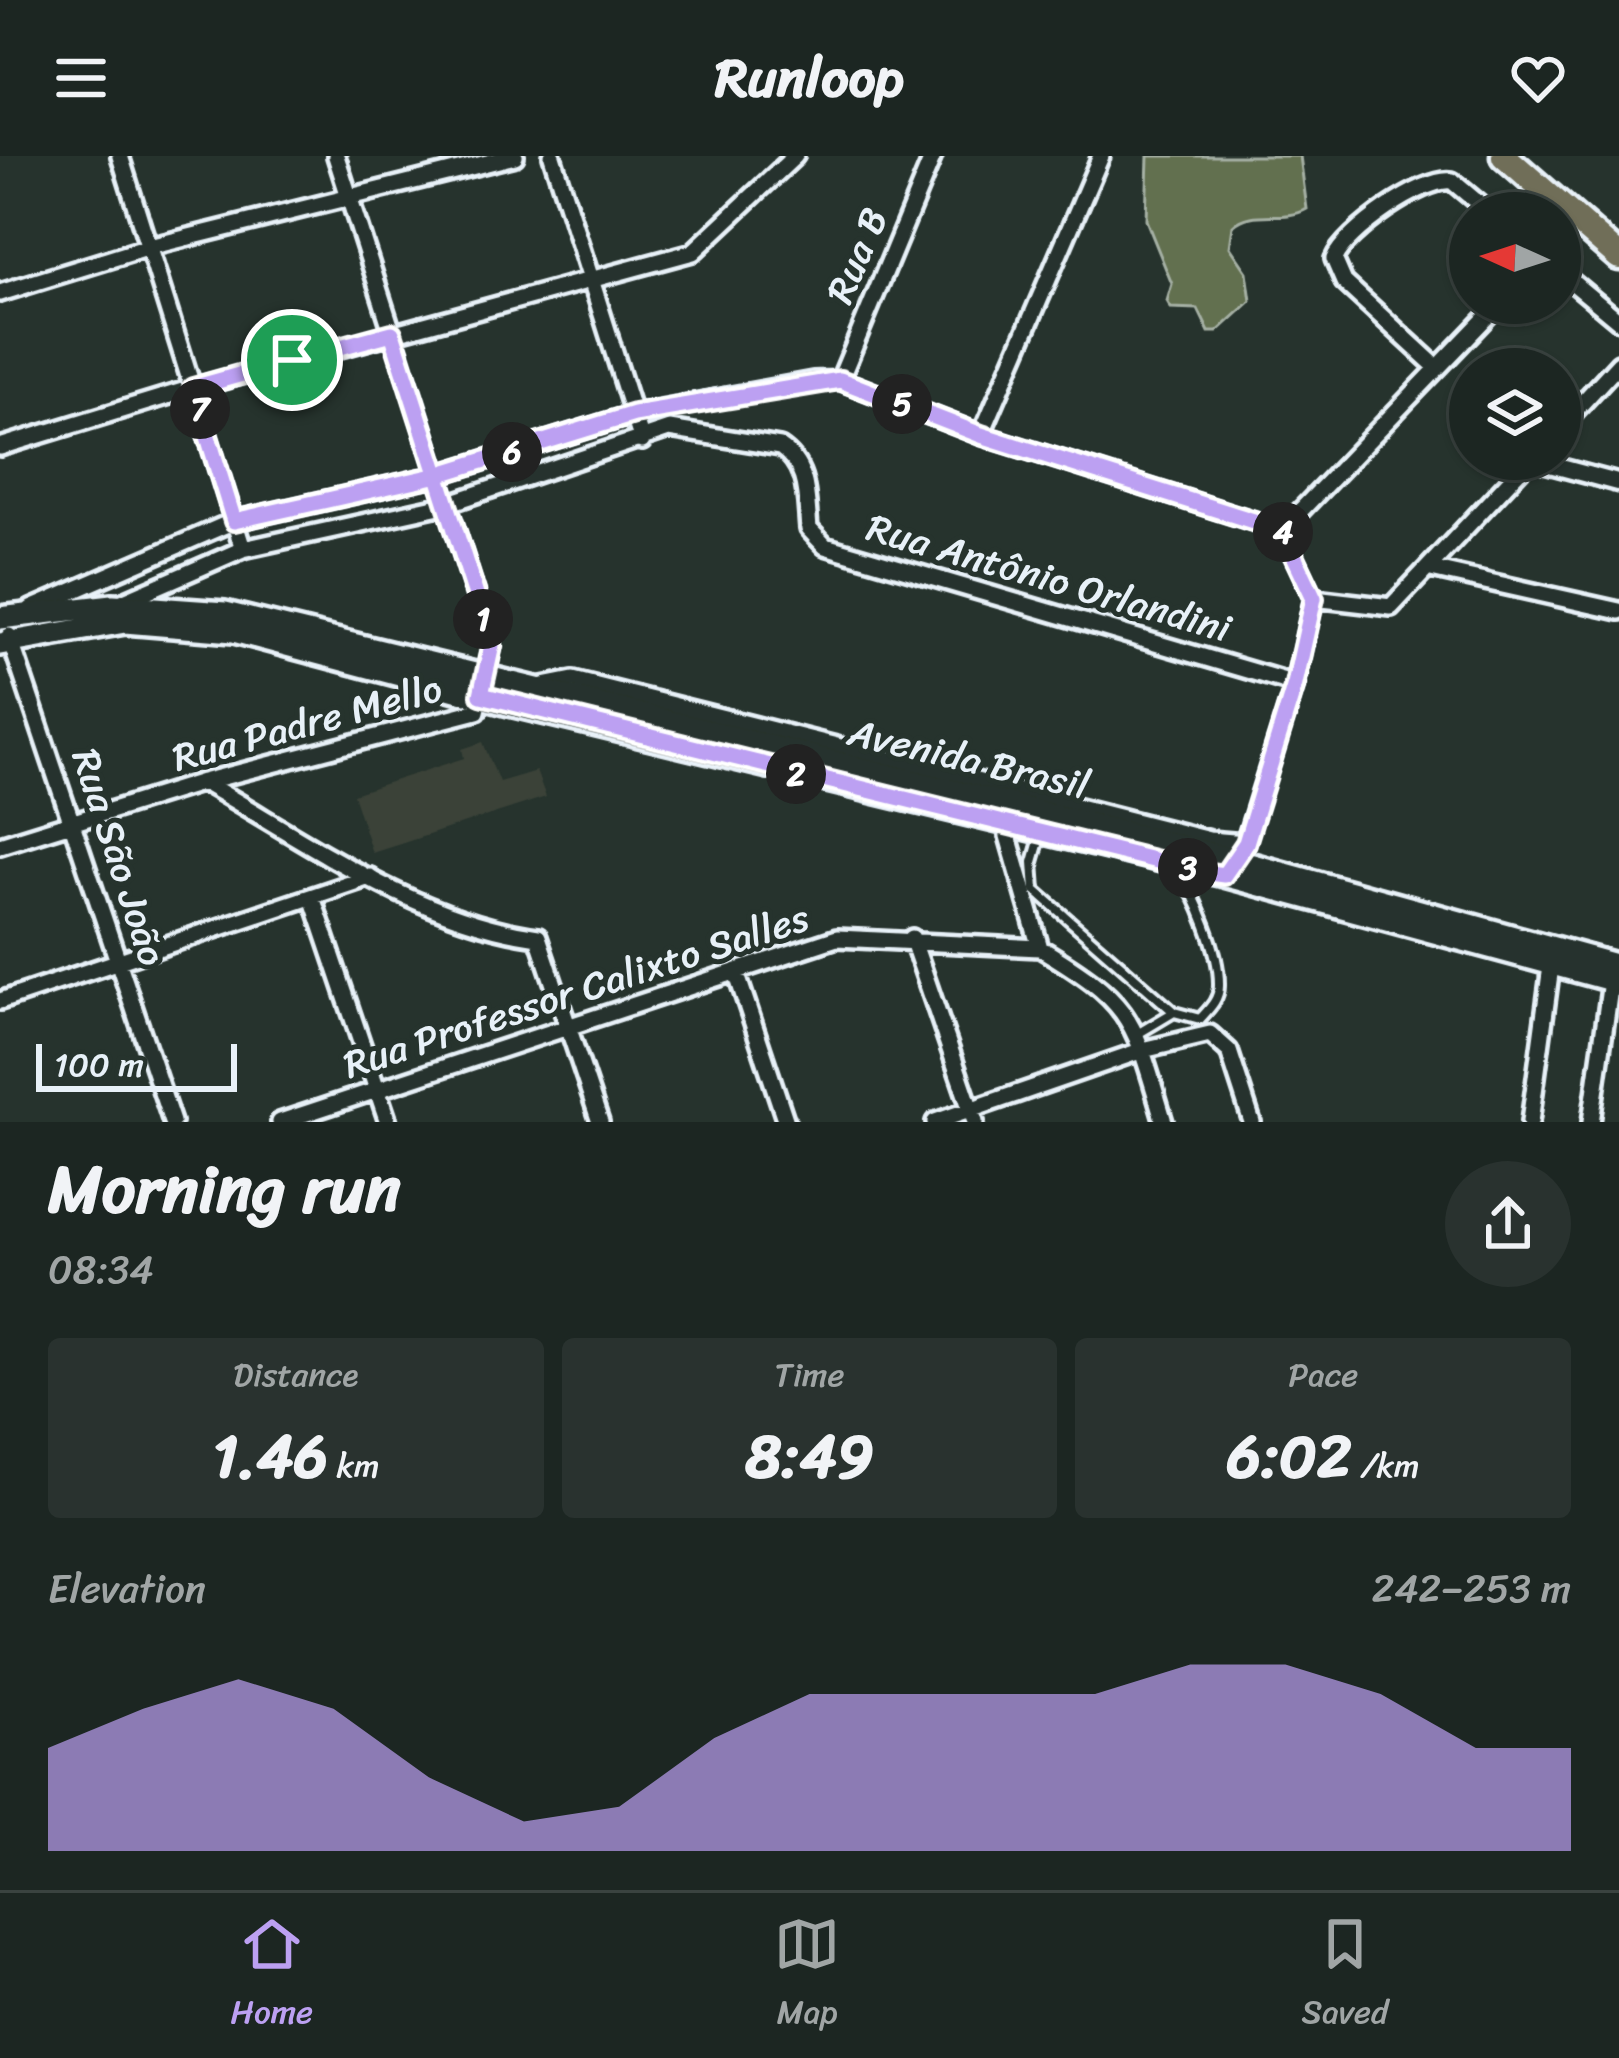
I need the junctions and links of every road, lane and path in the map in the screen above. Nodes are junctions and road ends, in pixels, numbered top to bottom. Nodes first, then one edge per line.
1 (120, 156) edge
2 (336, 156) edge
3 (515, 156) edge
4 (552, 156) edge
5 (795, 156) edge
6 (933, 156) edge
7 (1101, 156) edge
8 (1504, 156) edge
9 (1464, 192) edge
10 (348, 200) junction
11 (149, 247) junction
12 (1619, 256) edge
13 (593, 283) junction
14 (1581, 289) edge
15 (0, 293) edge
16 (1619, 321) edge
17 (1478, 324) edge
18 (392, 333) junction
19 (1619, 363) edge
20 (1434, 365) junction
21 (840, 380) junction
22 (193, 388) junction
23 (1581, 404) edge
24 (634, 414) junction
25 (669, 420) junction
26 (981, 435) junction
27 (642, 441) junction
28 (0, 447) edge
29 (1581, 473) edge
30 (434, 476) junction
31 (1511, 480) edge
32 (1619, 483) edge
33 (444, 506) junction
34 (234, 521) junction
35 (1282, 530) junction
36 (243, 549) junction
37 (1431, 569) junction
38 (1314, 598) junction
39 (113, 605) junction
40 (1619, 610) edge
41 (4, 617) edge
42 (38, 637) junction
43 (5, 642) edge
44 (1295, 684) junction
45 (481, 696) junction
46 (517, 696) junction
47 (203, 782) junction
48 (1008, 806) junction
49 (76, 822) junction
50 (1041, 832) junction
51 (0, 845) edge
52 (1220, 857) junction
53 (370, 877) junction
54 (312, 896) junction
55 (912, 938) junction
56 (1040, 948) junction
57 (120, 961) junction
58 (1551, 966) junction
59 (736, 972) junction
60 (1616, 976) edge
61 (0, 1001) edge
62 (1174, 1012) junction
63 (568, 1027) junction
64 (1141, 1042) junction
65 (377, 1090) junction
66 (974, 1116) edge
67 (172, 1122) edge
68 (280, 1122) edge
69 (388, 1122) edge
70 (600, 1122) edge
71 (786, 1122) edge
72 (935, 1122) edge
73 (1164, 1122) edge
74 (1252, 1122) edge
75 (1530, 1122) edge
76 (1592, 1122) edge

1 - 11 street
2 - 10 street
3 - 10 street
4 - 13 street
5 - 13 street
6 - 21 street, Rua B
7 - 26 street
8 - 12 highway
9 - 20 street
10 - 11 street
10 - 18 street
11 - 15 street
11 - 22 street
13 - 18 street
13 - 24 street
14 - 16 street
17 - 20 street
18 - 22 street
18 - 30 street
19 - 23 street
20 - 35 street
21 - 25 street
21 - 26 street
22 - 28 street
22 - 34 street
24 - 25 street
24 - 27 street
24 - 30 street
25 - 27 street
25 - 44 street, Rua Antônio Orlandini
26 - 35 street
27 - 33 street
29 - 32 street
30 - 33 street
30 - 34 street
31 - 37 street
33 - 36 street
33 - 45 street
34 - 36 street
34 - 41 street
35 - 38 street
36 - 39 street
37 - 38 street
37 - 40 street
38 - 44 street
39 - 41 main road, Avenida Brasil
39 - 42 street
39 - 45 main road, Avenida Brasil
41 - 43 street, Rua São João
42 - 43 main road, Avenida Brasil
42 - 45 main road, Avenida Brasil
43 - 49 street, Rua São João
44 - 52 street
45 - 46 main road, Avenida Brasil
45 - 47 street, Rua Padre Mello
46 - 48 main road, Avenida Brasil
46 - 48 street
47 - 49 street, Rua Padre Mello
47 - 53 street
48 - 50 main road, Avenida Brasil
48 - 52 main road, Avenida Brasil
48 - 56 street
49 - 51 street, Rua Padre Mello
49 - 57 street, Rua São João
50 - 52 main road, Avenida Brasil
50 - 62 lane
52 - 58 main road, Avenida Brasil
52 - 60 main road, Avenida Brasil
52 - 62 lane
53 - 54 street
53 - 63 street
54 - 57 street
54 - 65 street
55 - 56 street, Rua Professor Calixto Salles
55 - 59 street, Rua Professor Calixto Salles
55 - 66 street
56 - 64 street
57 - 61 street
57 - 67 street, Rua São João
58 - 60 main road, Avenida Brasil
58 - 75 street
59 - 63 street, Rua Professor Calixto Salles
59 - 71 street
60 - 76 street
62 - 64 lane
63 - 65 street, Rua Professor Calixto Salles
63 - 70 street
64 - 66 street
64 - 73 street
64 - 74 street
65 - 68 street, Rua Professor Calixto Salles
65 - 69 street
66 - 72 street

